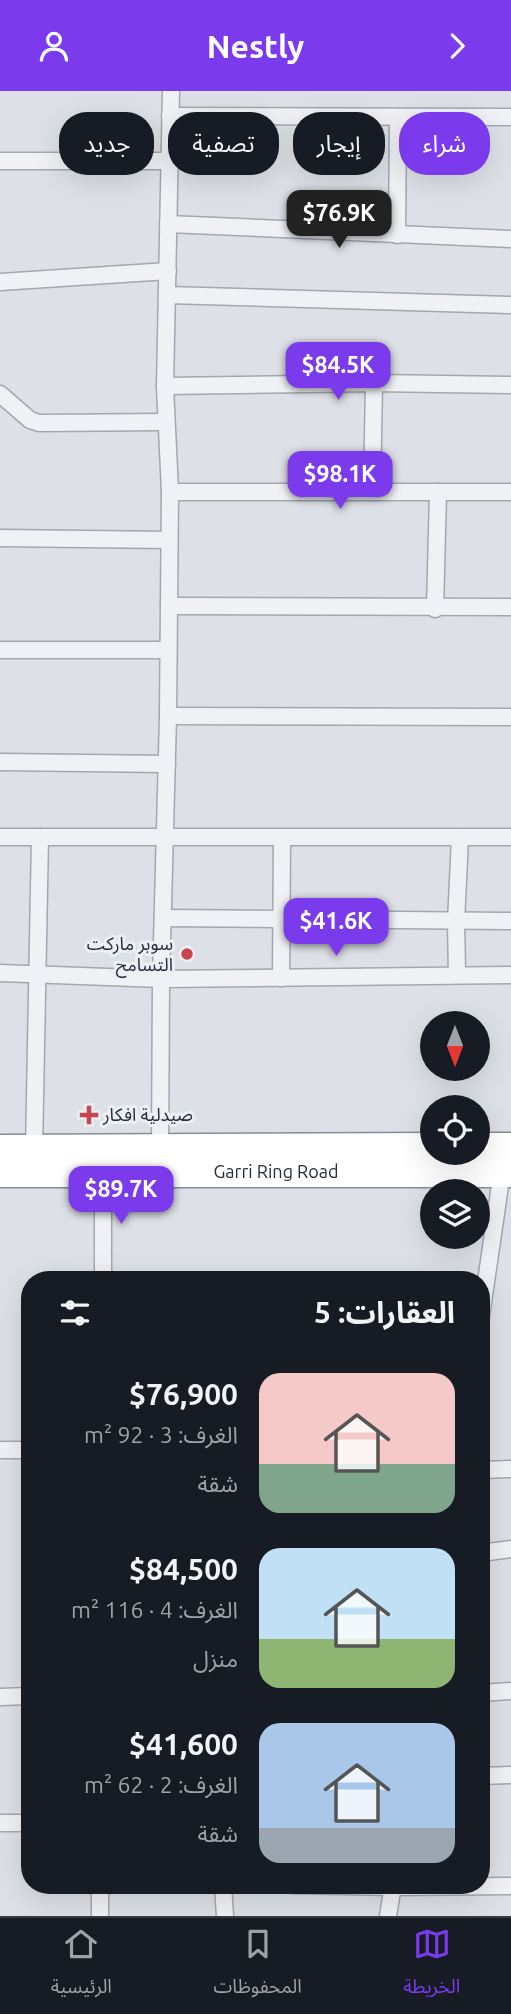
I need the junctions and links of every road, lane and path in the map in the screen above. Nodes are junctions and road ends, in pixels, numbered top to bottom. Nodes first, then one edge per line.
1 (171, 91) edge
2 (170, 112) edge
3 (279, 116) edge
4 (398, 117) junction
5 (511, 117) edge
6 (0, 161) edge
7 (168, 161) edge
8 (168, 175) edge
9 (168, 224) junction
10 (397, 235) junction
11 (511, 239) edge
12 (168, 271) junction
13 (0, 282) edge
14 (167, 295) junction
15 (511, 305) edge
16 (374, 383) junction
17 (511, 384) edge
18 (165, 386) junction
19 (0, 394) edge
20 (166, 422) junction
21 (170, 492) junction
22 (372, 492) junction
23 (439, 492) junction
24 (511, 492) edge
25 (0, 538) edge
26 (169, 540) junction
27 (169, 606) junction
28 (511, 607) edge
29 (435, 609) junction
30 (0, 650) edge
31 (168, 650) junction
32 (510, 715) edge
33 (168, 716) junction
34 (0, 762) edge
35 (167, 764) junction
36 (0, 838) edge
37 (40, 838) junction
38 (164, 838) junction
39 (282, 838) junction
40 (460, 838) junction
41 (511, 838) edge
42 (163, 918) junction
43 (281, 919) junction
44 (511, 921) edge
45 (456, 922) junction
46 (0, 973) edge
47 (38, 974) junction
48 (457, 975) junction
49 (511, 975) edge
50 (281, 978) junction
51 (161, 979) junction
52 (420, 1149) edge
53 (0, 1150) edge
54 (34, 1150) junction
55 (490, 1154) edge
56 (160, 1160) junction
57 (508, 1164) edge
58 (0, 1172) edge
59 (103, 1172) junction
60 (103, 1271) edge
61 (489, 1271) edge
62 (0, 1450) edge
63 (21, 1450) edge
64 (511, 1469) edge
65 (490, 1470) edge
66 (511, 1549) edge
67 (490, 1552) edge
68 (511, 1691) edge
69 (490, 1692) edge
70 (21, 1696) edge
71 (0, 1697) edge
72 (511, 1775) edge
73 (490, 1776) edge
74 (0, 1823) edge
75 (21, 1823) edge
76 (490, 1885) edge
77 (511, 1885) edge
78 (100, 1894) edge
79 (224, 1894) edge
80 (392, 1894) edge
81 (100, 1916) edge
82 (225, 1916) edge
83 (388, 1916) edge

1 - 2 street
3 - 4 street
4 - 5 street
4 - 10 street
6 - 7 street
8 - 9 street
9 - 10 street
9 - 12 street
10 - 11 street
12 - 13 street
12 - 14 street
14 - 15 street
14 - 18 street
16 - 17 street
16 - 18 street
16 - 22 street
18 - 20 street
19 - 20 street
20 - 21 street
21 - 22 street
21 - 26 street
22 - 23 street
23 - 24 street
23 - 29 street
25 - 26 street
26 - 27 street
27 - 29 street
27 - 31 street
28 - 29 street
30 - 31 street
31 - 33 street
32 - 33 street
33 - 35 street
34 - 35 street
35 - 38 street
36 - 37 street
37 - 38 street
37 - 47 street
38 - 39 street
38 - 42 street
39 - 40 street
39 - 43 street
40 - 41 street
40 - 45 street
42 - 43 street
42 - 51 street
43 - 45 street
43 - 50 street
44 - 45 street
45 - 48 street
46 - 47 street
47 - 51 street
47 - 54 street
48 - 49 street
48 - 50 street
50 - 51 street
51 - 56 street
52 - 56 highway, Garri Ring Road
53 - 54 highway, Garri Ring Road
54 - 56 highway, Garri Ring Road
55 - 57 highway
56 - 57 highway, Garri Ring Road
56 - 59 highway, Garri Ring Road
57 - 61 street
58 - 59 highway, Garri Ring Road
59 - 60 street
62 - 63 street
64 - 65 street
66 - 67 street
68 - 69 street
70 - 71 street
72 - 73 street
74 - 75 street
76 - 77 street
78 - 81 street
79 - 82 street
80 - 83 street

